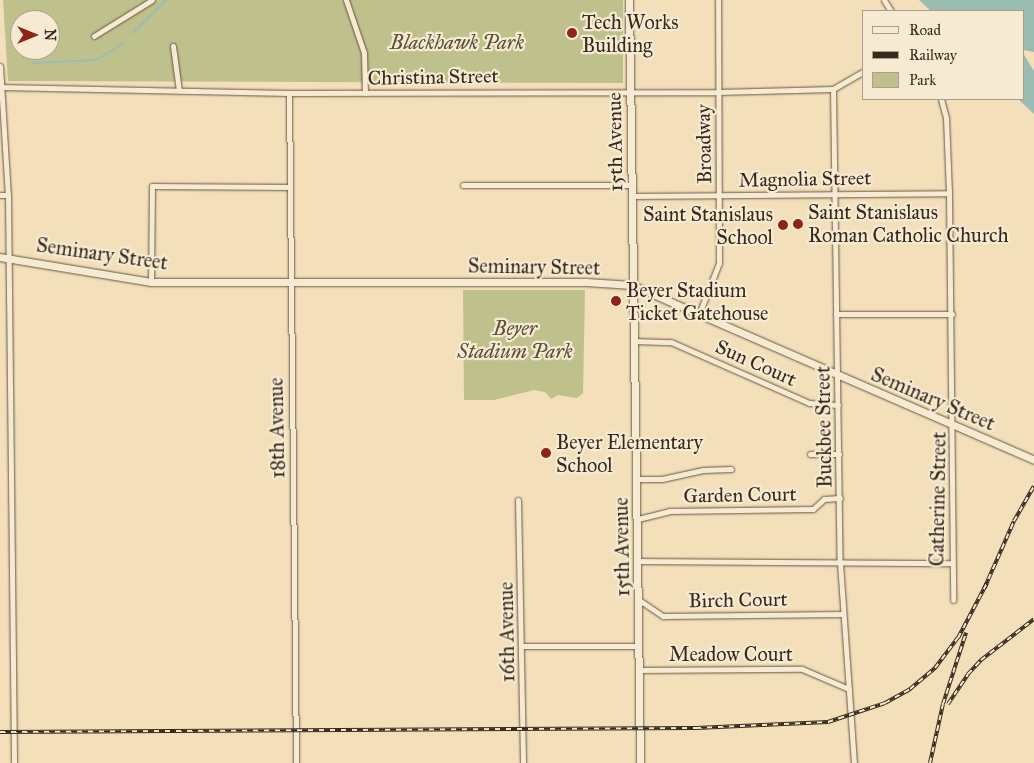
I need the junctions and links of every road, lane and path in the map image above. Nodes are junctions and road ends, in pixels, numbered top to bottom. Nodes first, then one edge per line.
1 (152, 0) edge
2 (346, 0) edge
3 (629, 0) edge
4 (718, 0) edge
5 (94, 36) dead end
6 (173, 46) dead end
7 (0, 66) edge
8 (862, 73) edge
9 (1, 87) edge
10 (834, 89) junction
11 (630, 90) junction
12 (179, 91) junction
13 (718, 92) junction
14 (289, 93) junction
15 (365, 93) junction
16 (941, 100) edge
17 (463, 185) dead end
18 (632, 185) junction
19 (290, 187) junction
20 (949, 193) junction
21 (835, 194) junction
22 (0, 195) edge
23 (8, 196) junction
24 (632, 196) junction
25 (719, 196) junction
26 (0, 257) edge
27 (8, 257) junction
28 (151, 282) junction
29 (291, 282) junction
30 (632, 285) junction
31 (699, 314) junction
32 (836, 314) junction
33 (952, 314) junction
34 (633, 341) junction
35 (838, 377) junction
36 (838, 405) junction
37 (954, 426) junction
38 (810, 454) dead end
39 (839, 454) junction
40 (1034, 460) edge
41 (731, 469) dead end
42 (637, 479) junction
43 (840, 498) junction
44 (518, 500) dead end
45 (638, 519) junction
46 (638, 561) junction
47 (840, 563) junction
48 (952, 563) junction
49 (639, 600) junction
50 (952, 600) dead end
51 (843, 614) junction
52 (522, 646) junction
53 (639, 646) junction
54 (639, 670) junction
55 (850, 689) junction
56 (14, 763) edge
57 (296, 763) edge
58 (524, 763) edge
59 (640, 763) edge
60 (854, 763) edge

1 - 5 street
2 - 15 street
3 - 11 street, 15th Avenue
4 - 13 street, Broadway
6 - 12 street
7 - 9 street
8 - 10 street, Christina Street
9 - 12 street, Christina Street
9 - 23 street
10 - 13 street, Christina Street
10 - 21 street, Buckbee Street
11 - 13 street, Christina Street
11 - 15 street, Christina Street
11 - 18 street, 15th Avenue
12 - 14 street, Christina Street
13 - 25 street, Broadway
14 - 15 street, Christina Street
14 - 19 street, 18th Avenue
16 - 20 street, Catherine Street
17 - 18 street
18 - 24 street, 15th Avenue
19 - 28 street
19 - 29 street, 18th Avenue
20 - 21 street, Magnolia Street
20 - 33 street, Catherine Street
21 - 25 street, Magnolia Street
21 - 32 street, Buckbee Street
22 - 23 street
23 - 27 street
24 - 25 street, Magnolia Street
24 - 30 street, 15th Avenue
25 - 31 street, Broadway
26 - 27 street, Seminary Street
27 - 28 street, Seminary Street
27 - 56 street
28 - 29 street, Seminary Street
29 - 30 street, Seminary Street
29 - 57 street, 18th Avenue
30 - 31 street, Seminary Street
30 - 34 street, 15th Avenue
31 - 35 street, Seminary Street
32 - 33 street
32 - 35 street, Buckbee Street
33 - 37 street, Catherine Street
34 - 36 street, Sun Court
34 - 42 street, 15th Avenue
35 - 36 street, Buckbee Street
35 - 37 street, Seminary Street
36 - 39 street, Buckbee Street
37 - 40 street, Seminary Street
37 - 48 street, Catherine Street
38 - 39 street
39 - 43 street, Buckbee Street
41 - 42 street
42 - 45 street, 15th Avenue
43 - 45 street, Garden Court
43 - 47 street, Buckbee Street
44 - 52 street, 16th Avenue
45 - 46 street, 15th Avenue
46 - 47 street, Birch Court
46 - 49 street, 15th Avenue
47 - 48 street, Birch Court
47 - 51 street, Buckbee Street
48 - 50 street, Catherine Street
49 - 51 street, Birch Court
49 - 53 street, 15th Avenue
51 - 55 street, Buckbee Street
52 - 53 street
52 - 58 street, 16th Avenue
53 - 54 street, 15th Avenue
54 - 55 street, Meadow Court
54 - 59 street, 15th Avenue
55 - 60 street, Buckbee Street

